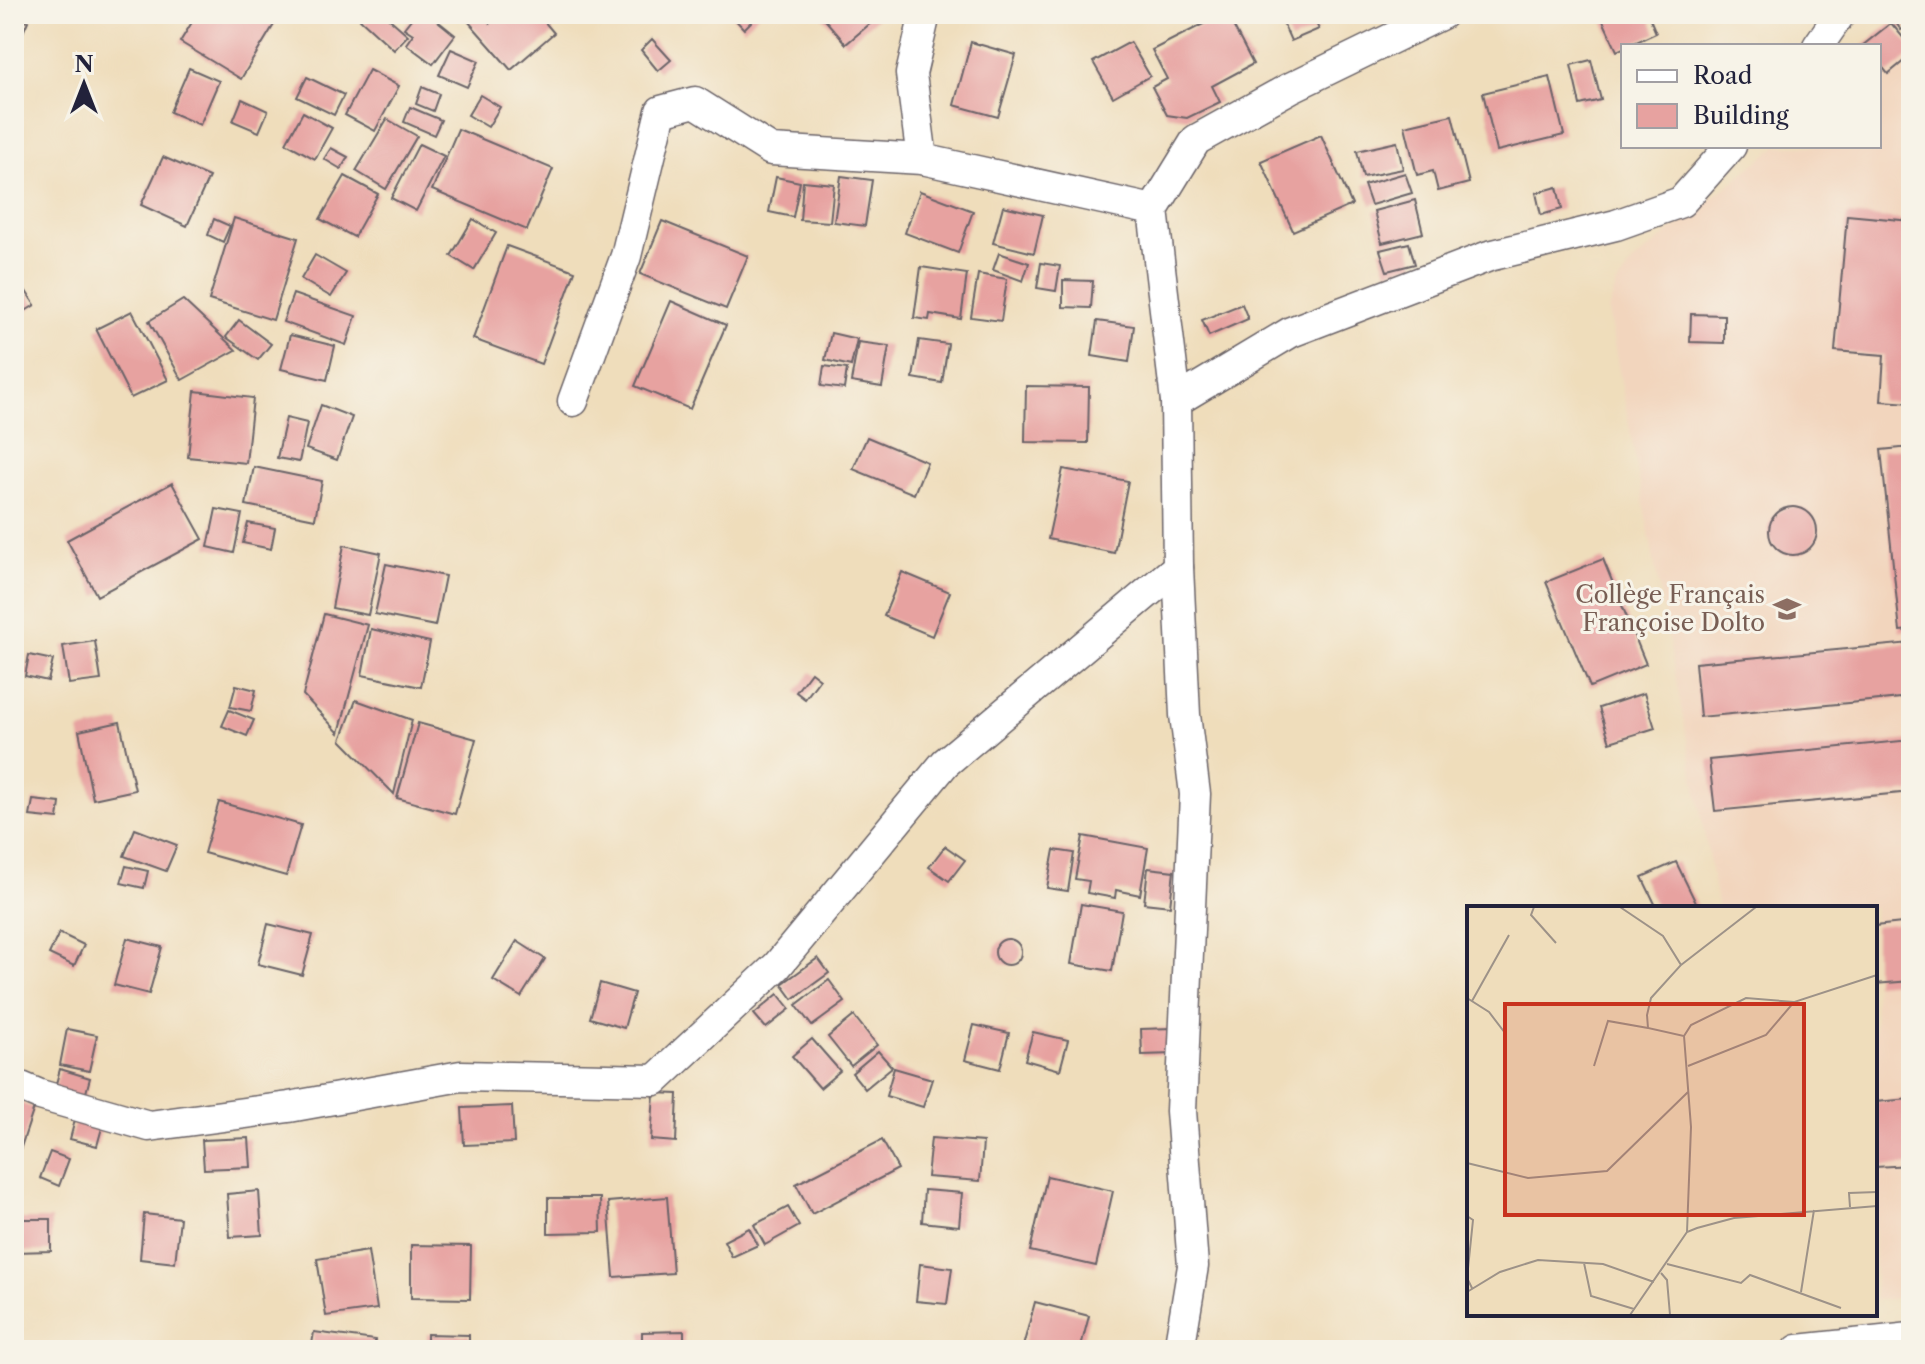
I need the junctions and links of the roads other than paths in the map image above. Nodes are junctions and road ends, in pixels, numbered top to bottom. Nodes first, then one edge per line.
1 (925, 14) edge
2 (1442, 14) edge
3 (1840, 14) edge
4 (1819, 44) edge
5 (1729, 148) edge
6 (922, 159) junction
7 (1153, 210) junction
8 (573, 401) dead end
9 (1176, 401) junction
10 (1178, 567) junction
11 (14, 1084) edge
12 (1911, 1338) edge
13 (1179, 1350) edge
14 (1798, 1350) edge

1 - 6 street
2 - 7 street
3 - 4 street
5 - 9 street
6 - 7 street
6 - 8 street
7 - 9 street
9 - 10 street
10 - 11 street
10 - 13 street
12 - 14 street

